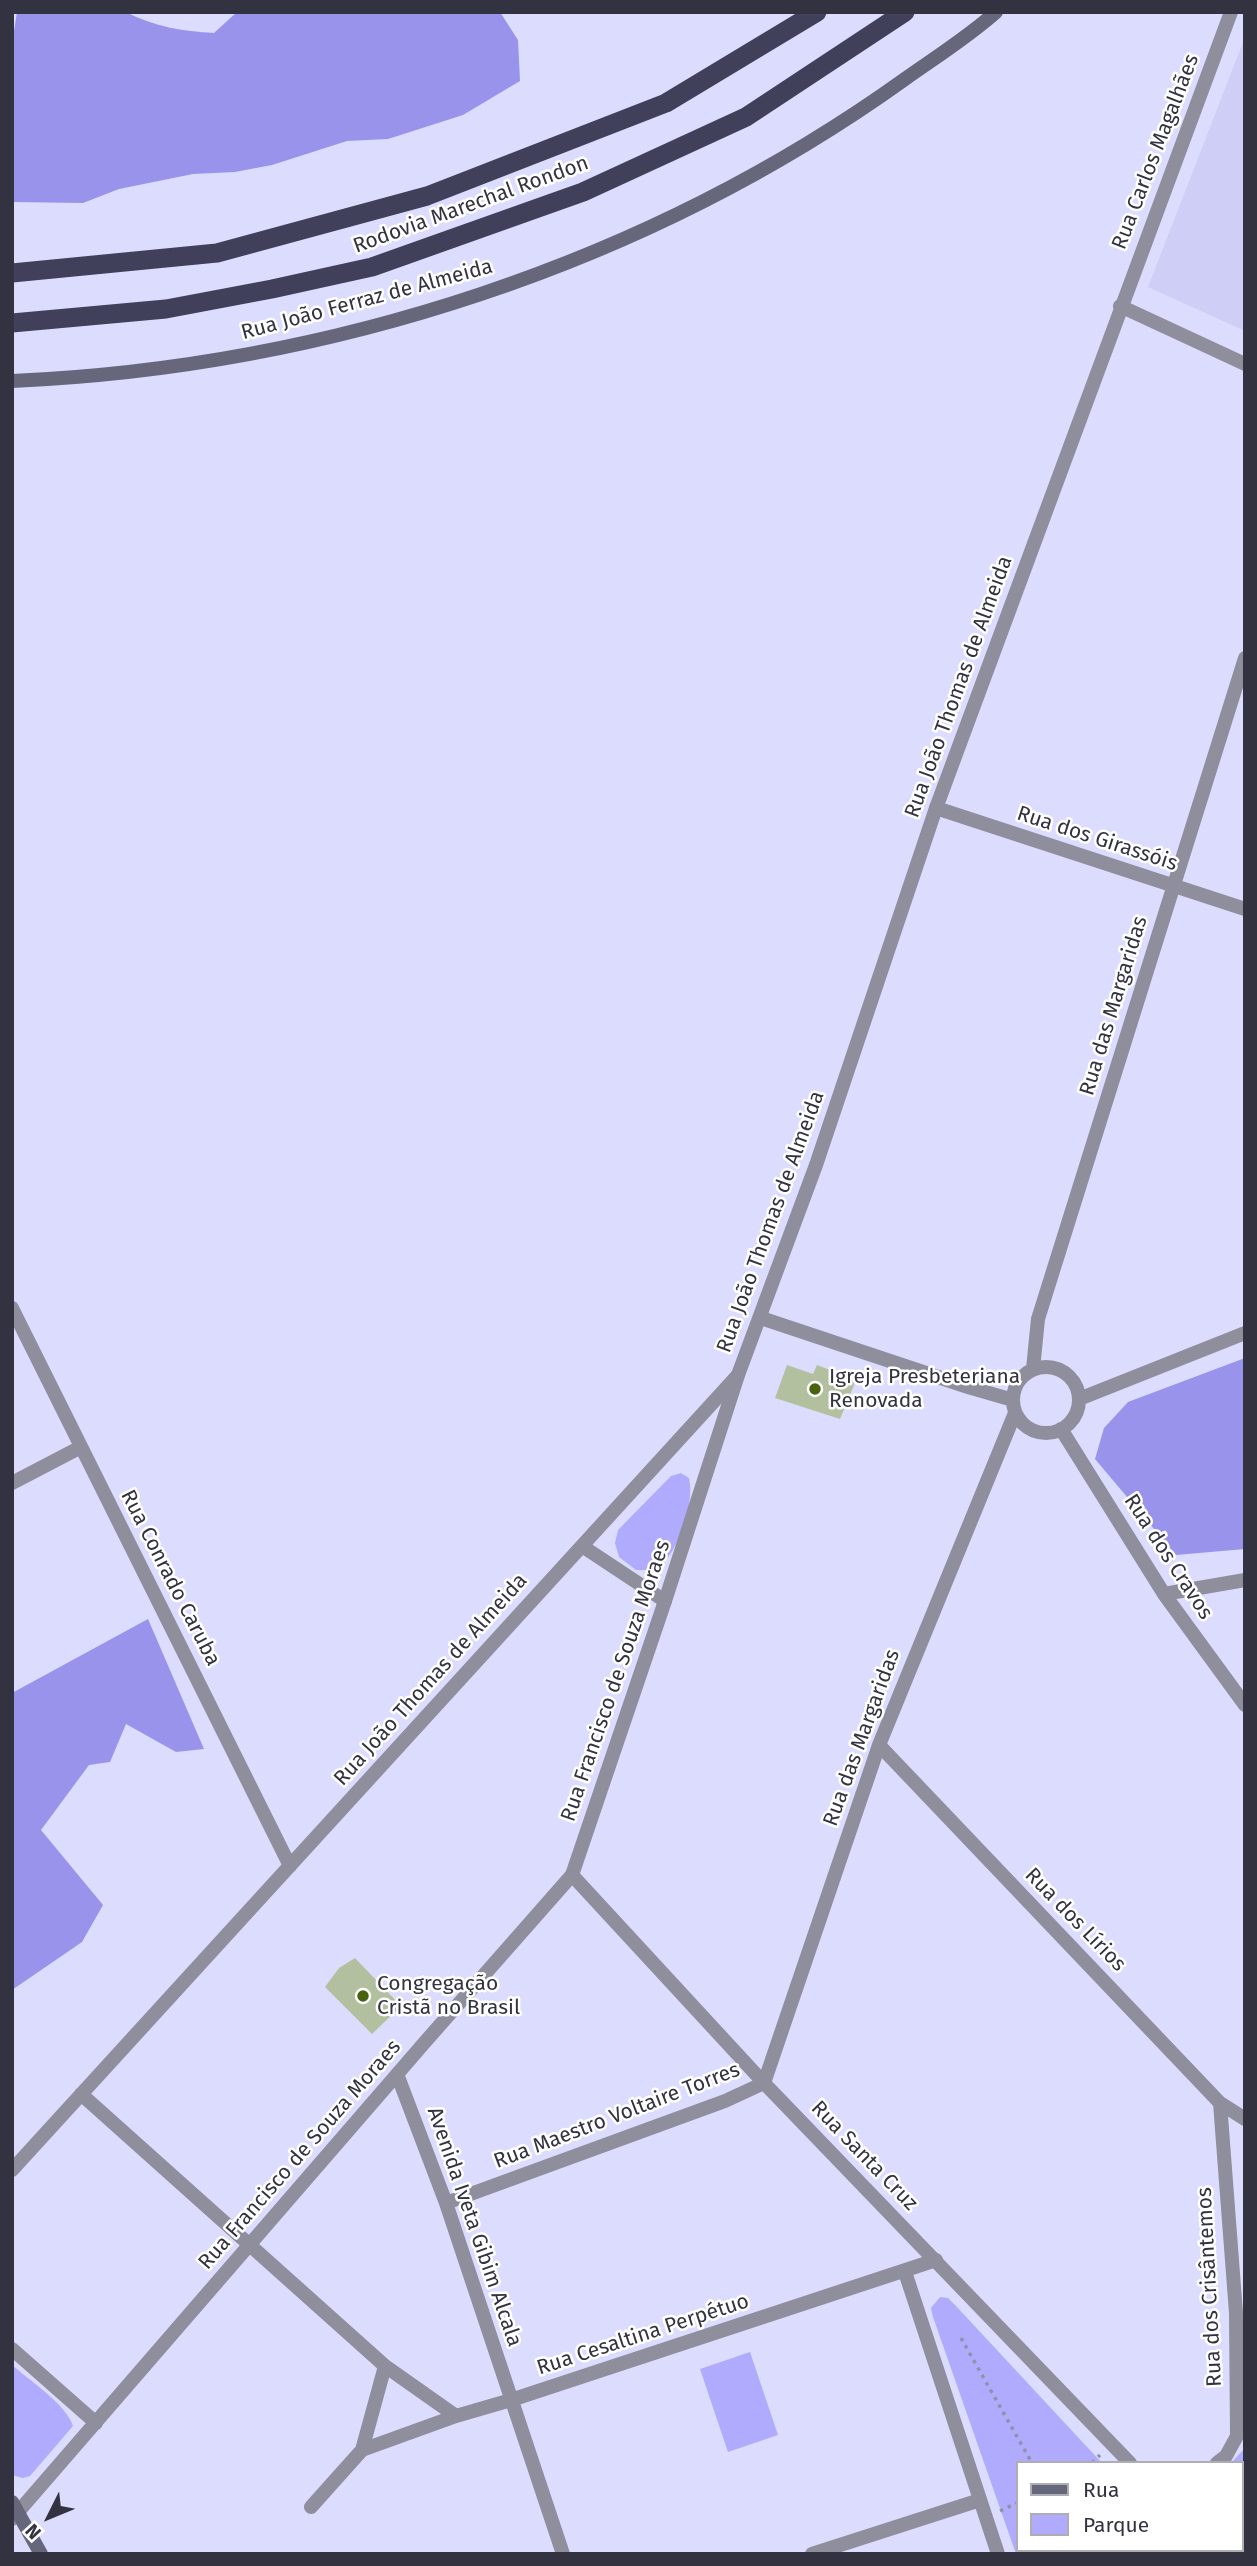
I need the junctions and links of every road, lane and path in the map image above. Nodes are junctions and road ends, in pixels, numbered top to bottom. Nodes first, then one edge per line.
1 (817, 12) edge
2 (905, 12) edge
3 (996, 12) edge
4 (1231, 12) edge
5 (12, 273) edge
6 (1120, 306) junction
7 (12, 323) edge
8 (1245, 364) edge
9 (12, 381) edge
10 (1245, 658) edge
11 (936, 808) junction
12 (1173, 886) junction
13 (1245, 909) edge
14 (12, 1308) edge
15 (761, 1318) junction
16 (1245, 1333) edge
17 (1033, 1369) junction
18 (738, 1375) junction
19 (1079, 1399) junction
20 (1014, 1406) junction
21 (1061, 1429) junction
22 (81, 1447) junction
23 (12, 1483) edge
24 (582, 1546) junction
25 (1245, 1580) edge
26 (1164, 1594) junction
27 (666, 1601) junction
28 (1245, 1705) edge
29 (879, 1745) junction
30 (290, 1866) junction
31 (572, 1875) junction
32 (397, 2074) junction
33 (764, 2083) junction
34 (81, 2094) junction
35 (1220, 2103) junction
36 (1245, 2119) edge
37 (12, 2170) edge
38 (446, 2203) junction
39 (250, 2246) junction
40 (936, 2260) junction
41 (905, 2272) junction
42 (961, 2338) dead end
43 (12, 2349) edge
44 (385, 2366) junction
45 (511, 2400) junction
46 (456, 2416) junction
47 (96, 2423) junction
48 (362, 2450) junction
49 (1031, 2461) edge
50 (1128, 2461) edge
51 (1220, 2461) edge
52 (980, 2500) junction
53 (312, 2507) dead end
54 (14, 2511) edge
55 (41, 2554) edge
56 (563, 2554) edge
57 (812, 2554) edge
58 (998, 2554) edge

1 - 5 highway, Rodovia Marechal Rondon
2 - 7 highway, Rodovia Marechal Rondon
3 - 9 main road, Rua João Ferraz de Almeida
4 - 6 street, Rua Carlos Magalhães
6 - 8 street
6 - 11 street, Rua João Thomas de Almeida
10 - 12 street, Rua das Margaridas
11 - 12 street, Rua dos Girassóis
11 - 15 street, Rua João Thomas de Almeida
12 - 13 street, Rua dos Girassóis
12 - 17 street, Rua das Margaridas
14 - 22 street, Rua Conrado Caruba
15 - 18 street, Rua João Thomas de Almeida
15 - 20 street
16 - 19 street
17 - 19 street
17 - 20 street
18 - 24 street, Rua João Thomas de Almeida
18 - 27 street, Rua Francisco de Souza Moraes
19 - 21 street
20 - 21 street
20 - 29 street, Rua das Margaridas
21 - 26 street, Rua dos Cravos
22 - 23 street
22 - 30 street, Rua Conrado Caruba
24 - 27 street
24 - 30 street, Rua João Thomas de Almeida
25 - 26 street
26 - 28 street, Rua dos Cravos
27 - 31 street, Rua Francisco de Souza Moraes
29 - 33 street, Rua das Margaridas
29 - 35 street, Rua dos Lírios
30 - 34 street, Rua João Thomas de Almeida
31 - 32 street, Rua Francisco de Souza Moraes
31 - 33 street, Rua Santa Cruz
32 - 38 street, Avenida Iveta Gibim Alcala
32 - 39 street, Rua Francisco de Souza Moraes
33 - 38 street, Rua Maestro Voltaire Torres
33 - 40 street, Rua Santa Cruz
34 - 37 street, Rua João Thomas de Almeida
34 - 39 street
35 - 36 street, Rua dos Lírios
35 - 51 street, Rua dos Crisântemos
38 - 45 street, Avenida Iveta Gibim Alcala
39 - 44 street
39 - 47 street, Rua Francisco de Souza Moraes
40 - 41 street, Rua Cesaltina Perpétuo
40 - 50 street, Rua Santa Cruz
41 - 45 street, Rua Cesaltina Perpétuo
41 - 52 street
42 - 49 path
43 - 47 street
44 - 46 street
44 - 48 street, Rua Cesaltina Perpétuo
45 - 46 street, Rua Cesaltina Perpétuo
45 - 56 street, Avenida Iveta Gibim Alcala
46 - 48 street, Rua Cesaltina Perpétuo
47 - 54 street, Rua Francisco de Souza Moraes
48 - 53 street, Rua Cesaltina Perpétuo
52 - 57 street
52 - 58 street
54 - 55 main road

